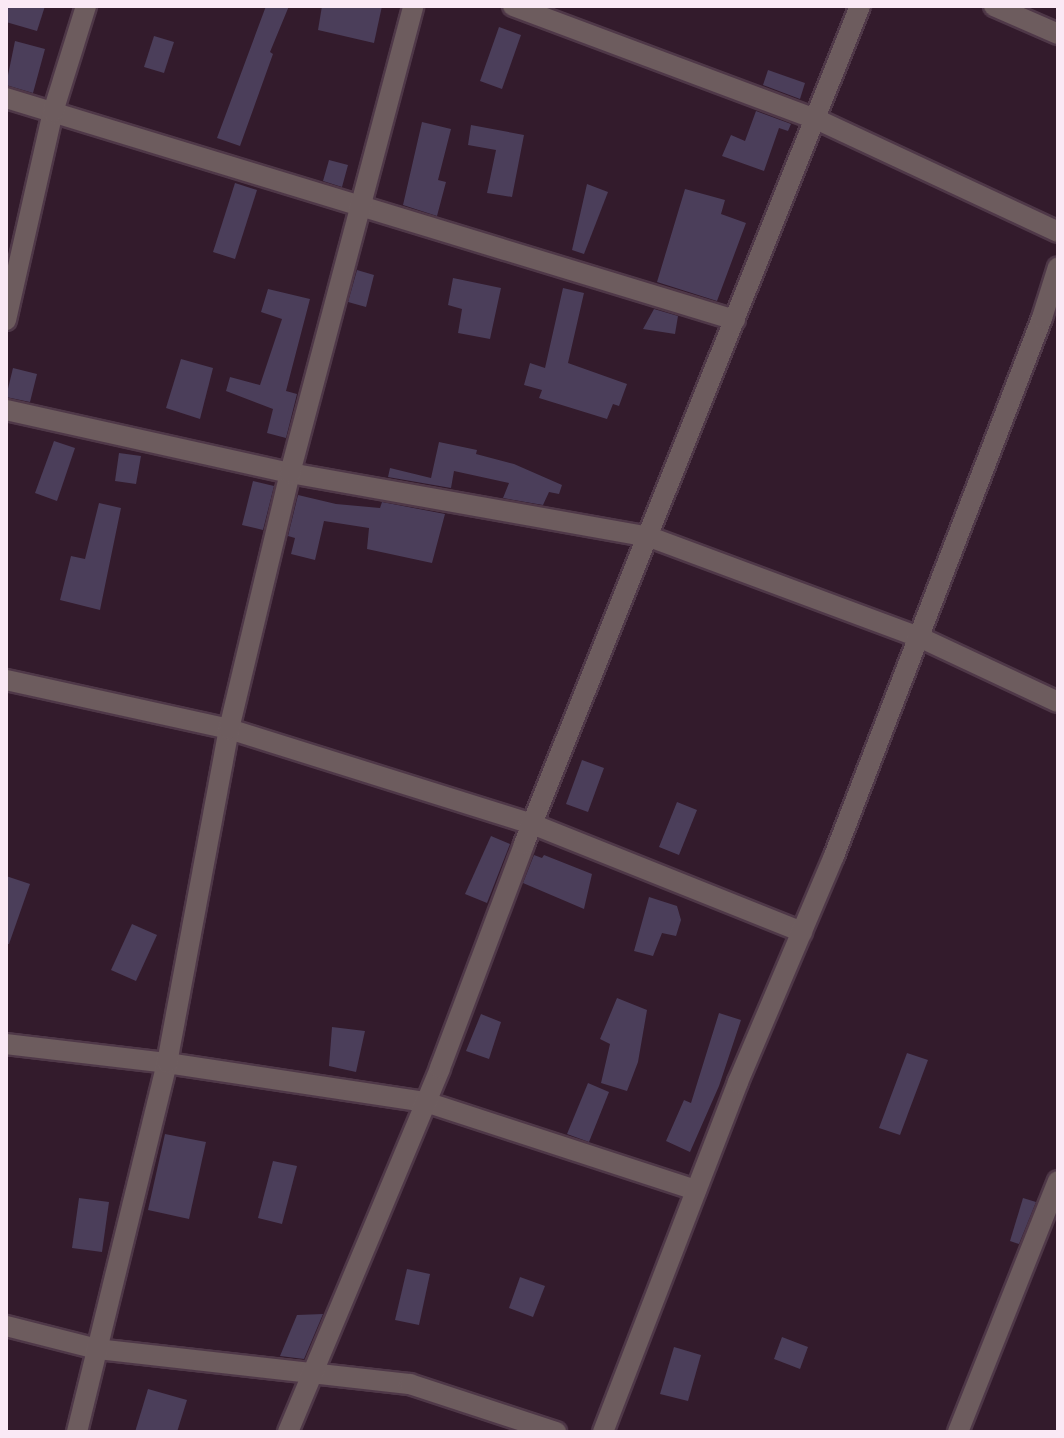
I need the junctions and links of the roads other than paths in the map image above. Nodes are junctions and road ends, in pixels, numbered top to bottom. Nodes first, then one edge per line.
1 (86, 6) edge
2 (413, 6) edge
3 (513, 6) edge
4 (860, 6) edge
5 (994, 6) edge
6 (1058, 34) edge
7 (6, 98) edge
8 (53, 112) junction
9 (816, 119) junction
10 (361, 206) junction
11 (1058, 232) edge
12 (1058, 267) edge
13 (6, 320) edge
14 (735, 320) junction
15 (6, 410) edge
16 (290, 473) junction
17 (650, 537) junction
18 (919, 637) junction
19 (6, 680) edge
20 (1058, 702) edge
21 (229, 729) junction
22 (532, 824) junction
23 (802, 932) junction
24 (6, 1044) edge
25 (167, 1063) junction
26 (426, 1102) junction
27 (1058, 1181) edge
28 (696, 1190) junction
29 (6, 1326) edge
30 (97, 1349) junction
31 (310, 1372) junction
32 (77, 1432) edge
33 (288, 1432) edge
34 (556, 1432) edge
35 (603, 1432) edge
36 (958, 1432) edge

1 - 8 street
2 - 10 street
3 - 9 street
4 - 9 street
5 - 6 street
7 - 8 street
8 - 10 street
8 - 13 street
9 - 11 street
9 - 14 street
10 - 14 street
10 - 16 street
12 - 18 street
14 - 17 street
15 - 16 street
16 - 17 street
16 - 21 street
17 - 18 street
17 - 22 street
18 - 20 street
18 - 23 street
19 - 21 street
21 - 22 street
21 - 25 street
22 - 23 street
22 - 26 street
23 - 28 street
24 - 25 street
25 - 26 street
25 - 30 street
26 - 28 street
26 - 31 street
27 - 36 street
28 - 35 street
29 - 30 street
30 - 31 street
30 - 32 street
31 - 33 street
31 - 34 street

